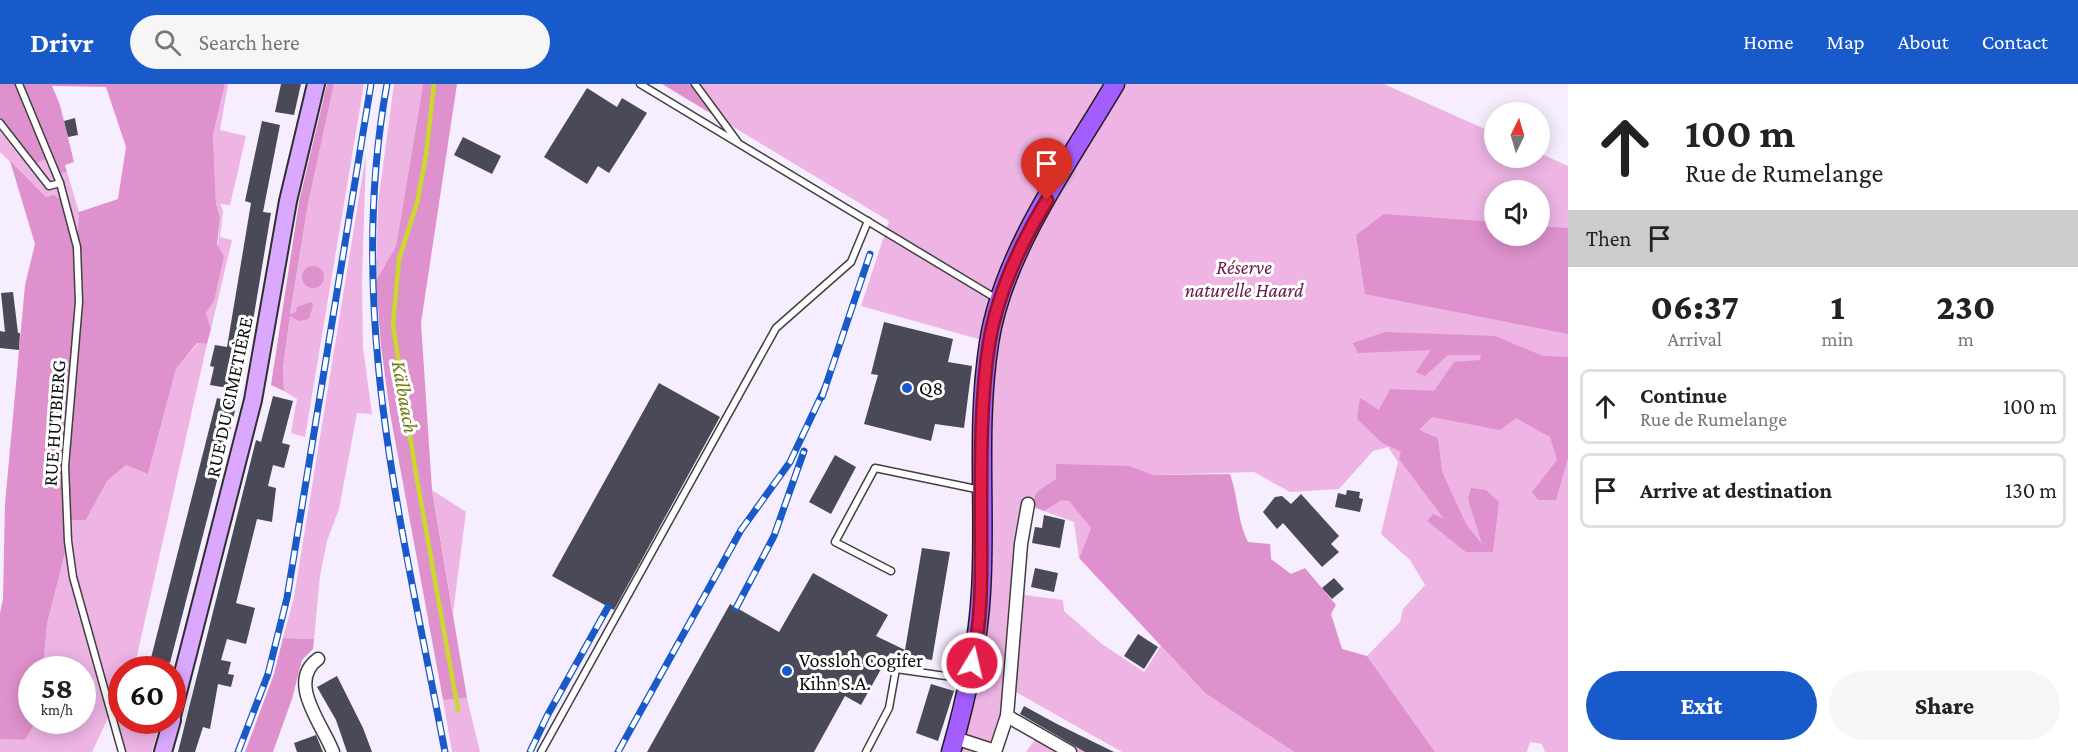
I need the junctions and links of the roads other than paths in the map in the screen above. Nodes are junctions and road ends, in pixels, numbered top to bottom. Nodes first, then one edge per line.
1 (19, 84) edge
2 (316, 84) edge
3 (640, 84) edge
4 (695, 84) edge
5 (1115, 84) edge
6 (0, 123) edge
7 (739, 144) junction
8 (60, 183) junction
9 (867, 221) junction
10 (1000, 301) junction
11 (981, 490) junction
12 (1028, 504) dead end
13 (891, 571) dead end
14 (318, 659) dead end
15 (186, 663) edge
16 (969, 680) junction
17 (1007, 716) junction
18 (168, 734) edge
19 (953, 745) edge
20 (122, 752) edge
21 (163, 752) edge
22 (333, 752) edge
23 (541, 752) edge
24 (866, 752) edge
25 (995, 752) edge
26 (1070, 752) edge

1 - 8 lane, RUE HUTBIERG
2 - 15 main road, RUE DU CIMETIÈRE
3 - 7 lane
4 - 7 lane
5 - 10 main road
6 - 8 lane
7 - 9 lane
8 - 20 lane, RUE HUTBIERG
9 - 10 lane
9 - 23 lane
10 - 11 main road
11 - 13 lane
11 - 16 main road
12 - 17 street
14 - 22 street
16 - 19 main road
16 - 24 lane
17 - 25 street
17 - 26 street
18 - 21 main road, RUE DU CIMETIÈRE
19 - 25 street

